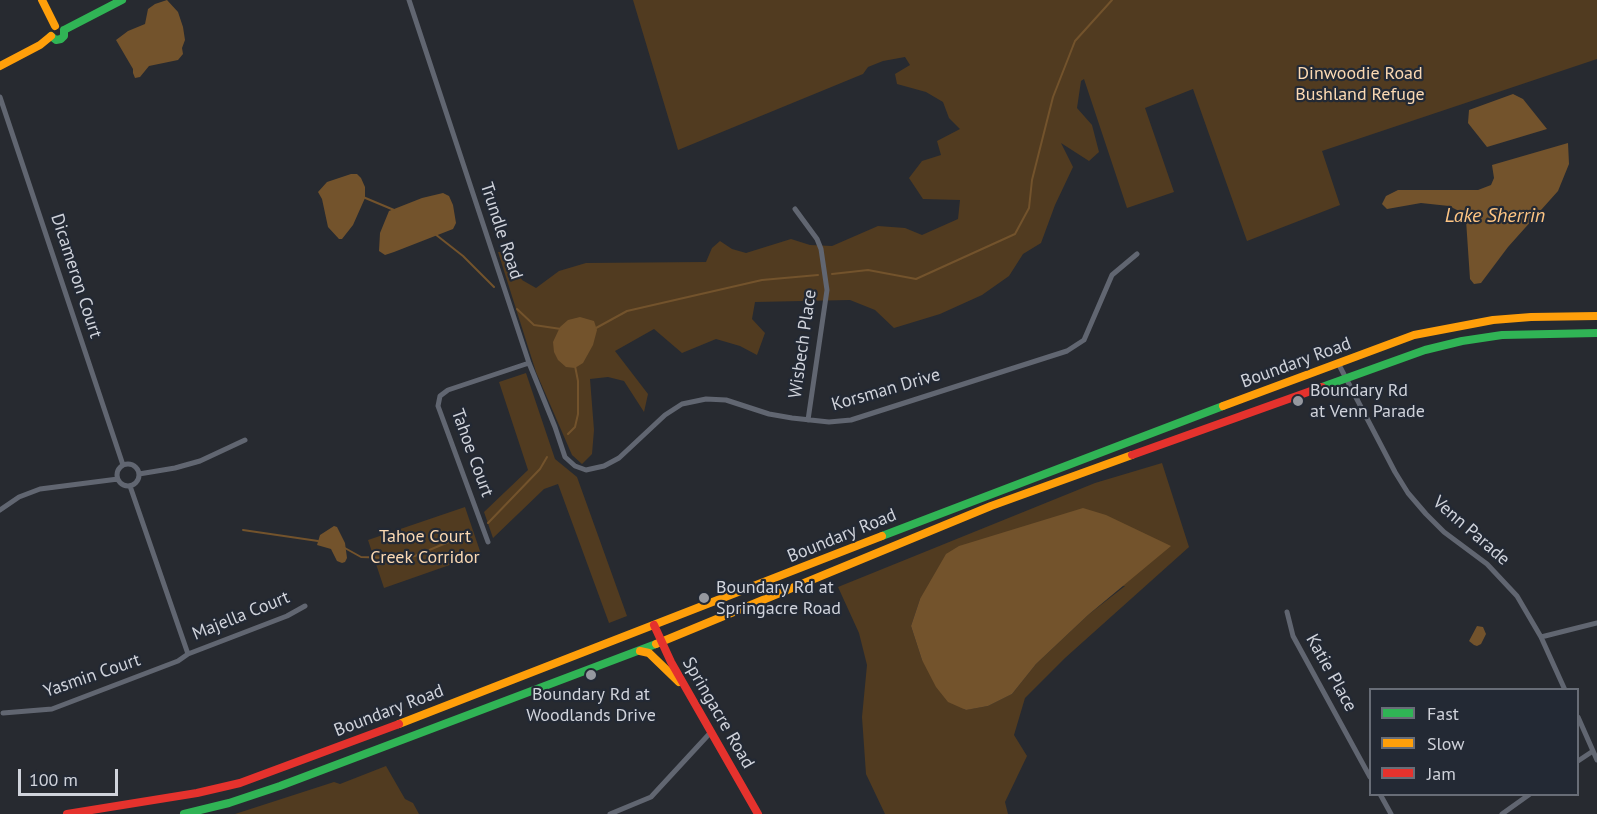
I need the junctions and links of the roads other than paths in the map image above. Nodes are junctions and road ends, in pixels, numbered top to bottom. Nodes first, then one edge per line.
1 (42, 0) edge
2 (122, 0) edge
3 (409, 0) edge
4 (60, 28) junction
5 (51, 36) junction
6 (0, 66) edge
7 (0, 97) edge
8 (795, 209) dead end
9 (1137, 254) dead end
10 (1597, 316) edge
11 (1597, 333) edge
12 (529, 363) junction
13 (1338, 363) junction
14 (1346, 378) junction
15 (808, 420) junction
16 (245, 440) dead end
17 (123, 465) junction
18 (575, 466) joint
19 (139, 474) junction
20 (118, 479) junction
21 (130, 486) junction
22 (0, 510) edge
23 (488, 542) dead end
24 (305, 606) dead end
25 (1287, 612) dead end
26 (1597, 623) edge
27 (654, 625) junction
28 (1541, 638) junction
29 (662, 642) junction
30 (639, 651) junction
31 (188, 654) junction
32 (1564, 688) edge
33 (687, 689) junction
34 (3, 713) dead end
35 (1579, 719) edge
36 (711, 732) junction
37 (1593, 751) junction
38 (1579, 760) edge
39 (1597, 760) edge
40 (1369, 773) edge
41 (197, 794) junction
42 (1381, 796) edge
43 (1529, 796) edge
44 (200, 810) junction
45 (67, 814) edge
46 (184, 814) edge
47 (610, 814) edge
48 (758, 814) edge
49 (1391, 814) edge
50 (1502, 814) edge

1 - 4 main road
2 - 4 main road
3 - 12 street, Trundle Road
4 - 5 main road
4 - 5 main road
5 - 6 main road
7 - 17 street, Dicameron Court
8 - 15 street, Wisbech Place
9 - 15 street, Korsman Drive
10 - 13 main road, Boundary Road
11 - 14 main road, Boundary Road
12 - 18 street, Trundle Road
12 - 23 street, Tahoe Court
13 - 14 street, Venn Parade
13 - 27 main road, Boundary Road
14 - 28 street, Venn Parade
14 - 29 main road, Boundary Road
15 - 18 street, Korsman Drive
16 - 19 street
17 - 19 street
17 - 20 street
19 - 21 street
20 - 21 street
20 - 22 street
21 - 31 street
24 - 31 street, Majella Court
25 - 40 street, Katie Place
26 - 28 street
27 - 29 main road, Springacre Road
27 - 41 main road, Boundary Road
28 - 32 street, Venn Parade
29 - 30 main road, Boundary Road
29 - 33 main road, Springacre Road
30 - 33 main road
30 - 44 main road, Boundary Road
31 - 34 street, Yasmin Court
33 - 36 main road, Springacre Road
35 - 37 street
36 - 47 street
36 - 48 main road, Springacre Road
37 - 38 street
37 - 39 street
41 - 44 main road
41 - 45 main road, Boundary Road
42 - 49 street
43 - 50 street
44 - 46 main road, Boundary Road

